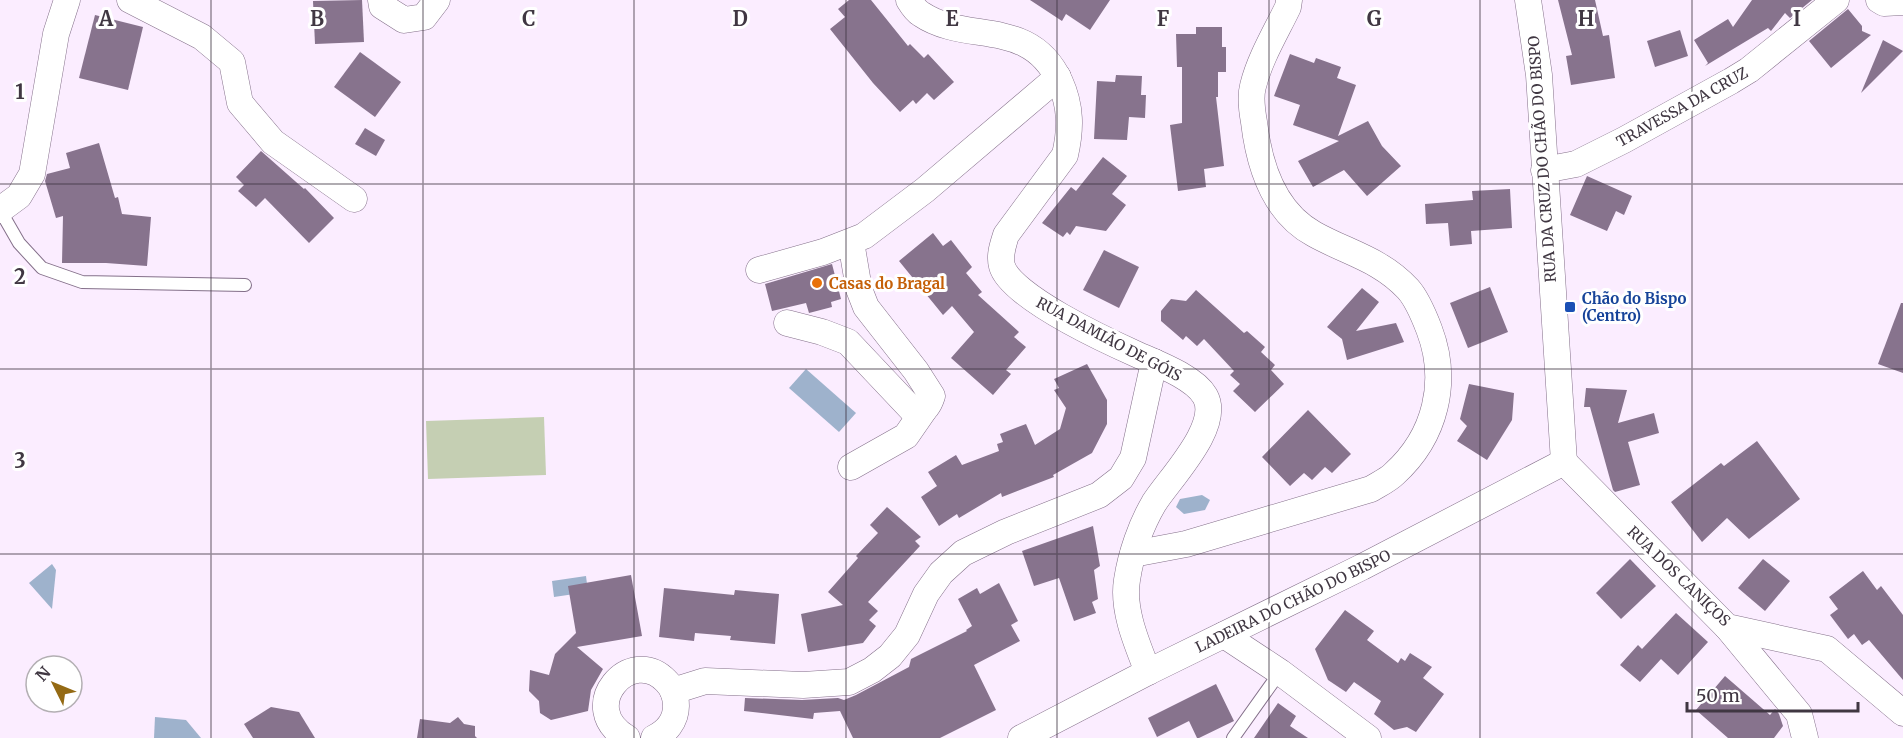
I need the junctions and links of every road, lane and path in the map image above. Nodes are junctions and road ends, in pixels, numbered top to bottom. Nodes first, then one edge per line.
1 (67, 0) edge
2 (130, 0) edge
3 (381, 0) edge
4 (437, 0) edge
5 (909, 0) edge
6 (1289, 0) edge
7 (1528, 0) edge
8 (1836, 0) edge
9 (1879, 0) edge
10 (1903, 2) edge
11 (1058, 77) junction
12 (1544, 170) junction
13 (354, 199) dead end
14 (0, 210) edge
15 (851, 242) junction
16 (759, 270) dead end
17 (244, 285) dead end
18 (787, 323) dead end
19 (1154, 362) junction
20 (924, 410) junction
21 (1564, 462) junction
22 (851, 467) dead end
23 (1133, 554) junction
24 (1727, 627) junction
25 (1224, 635) junction
26 (1148, 672) junction
27 (1280, 672) junction
28 (673, 691) junction
29 (1903, 713) edge
30 (627, 738) edge
31 (654, 738) edge
32 (1021, 738) edge
33 (1233, 738) edge
34 (1368, 738) edge
35 (1805, 738) edge

1 - 14 street
2 - 13 street
3 - 4 street
5 - 11 street, RUA DAMIÃO DE GÓIS
6 - 23 street
7 - 12 street, RUA DA CRUZ DO CHÃO DO BISPO
8 - 12 street, TRAVESSA DA CRUZ
9 - 10 street
11 - 15 street
11 - 19 street, RUA DAMIÃO DE GÓIS
12 - 21 street, RUA DA CRUZ DO CHÃO DO BISPO
14 - 17 lane
15 - 16 street
15 - 20 street
18 - 20 street
19 - 23 street, RUA DAMIÃO DE GÓIS
19 - 28 street
20 - 22 street
21 - 24 street, RUA DOS CANIÇOS
21 - 25 street, LADEIRA DO CHÃO DO BISPO
23 - 26 street, RUA DAMIÃO DE GÓIS
24 - 29 street, RUA DOS CANIÇOS
24 - 35 street
25 - 26 street, LADEIRA DO CHÃO DO BISPO
25 - 27 street
26 - 32 street, LADEIRA DO CHÃO DO BISPO
27 - 33 lane
27 - 34 street
28 - 30 street
28 - 31 street

